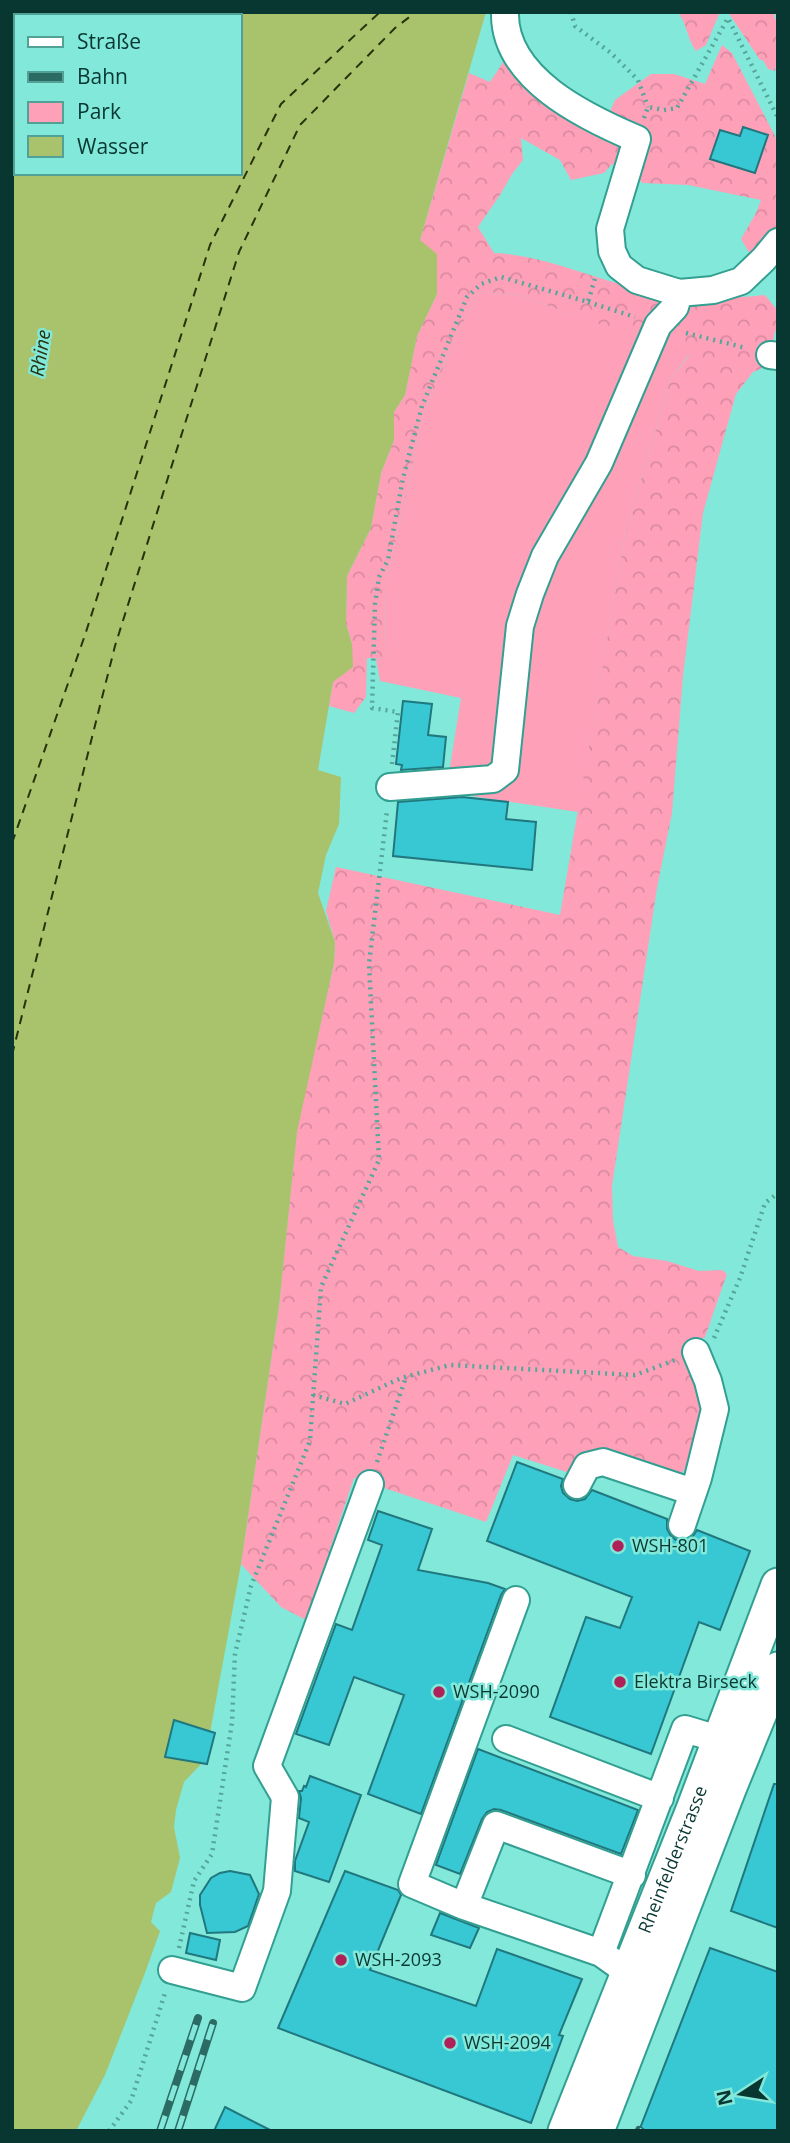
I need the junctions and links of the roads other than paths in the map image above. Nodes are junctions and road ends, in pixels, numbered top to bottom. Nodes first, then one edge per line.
1 (505, 12) edge
2 (778, 242) edge
3 (679, 293) junction
4 (390, 787) road end
5 (696, 1352) road end
6 (370, 1484) road end
7 (578, 1485) dead end
8 (694, 1492) junction
9 (682, 1525) dead end
10 (778, 1585) edge
11 (516, 1600) dead end
12 (778, 1669) edge
13 (506, 1739) dead end
14 (733, 1743) junction
15 (660, 1798) junction
16 (632, 1875) junction
17 (464, 1906) junction
18 (601, 1954) junction
19 (172, 1970) road end
20 (629, 1973) junction
21 (565, 2131) edge
22 (597, 2131) edge

1 - 3 lane
2 - 3 lane
3 - 4 lane
5 - 8 lane
6 - 19 lane
7 - 8 lane
8 - 9 lane
10 - 14 main road, Rheinfelderstrasse
11 - 17 lane
12 - 14 main road, Rheinfelderstrasse
13 - 15 lane
14 - 15 lane
14 - 20 main road, Rheinfelderstrasse
14 - 22 main road, Rheinfelderstrasse
15 - 16 lane
16 - 17 lane
16 - 18 lane
17 - 18 lane
18 - 20 lane
20 - 21 main road, Rheinfelderstrasse

